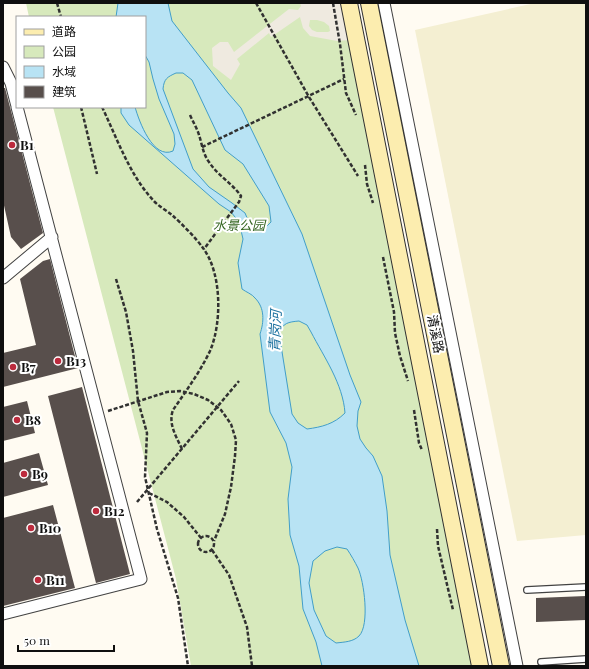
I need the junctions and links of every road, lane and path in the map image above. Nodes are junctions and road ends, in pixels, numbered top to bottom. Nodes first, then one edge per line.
1 (57, 3) edge
2 (256, 3) edge
3 (333, 3) edge
4 (349, 3) edge
5 (369, 3) edge
6 (384, 3) edge
7 (61, 16) edge
8 (3, 67) edge
9 (344, 79) junction
10 (309, 97) junction
11 (16, 102) edge
12 (18, 108) edge
13 (81, 108) edge
14 (102, 108) edge
15 (190, 115) dead end
16 (357, 118) dead end
17 (202, 147) junction
18 (365, 159) dead end
19 (97, 174) dead end
20 (358, 176) dead end
21 (373, 205) dead end
22 (52, 237) junction
23 (204, 249) junction
24 (382, 250) dead end
25 (3, 278) edge
26 (116, 278) dead end
27 (239, 381) dead end
28 (408, 382) dead end
29 (185, 392) junction
30 (138, 401) junction
31 (217, 407) junction
32 (413, 409) dead end
33 (98, 414) junction
34 (182, 449) junction
35 (424, 457) dead end
36 (148, 489) junction
37 (149, 493) junction
38 (137, 502) dead end
39 (469, 502) junction
40 (448, 506) junction
41 (437, 523) dead end
42 (201, 538) junction
43 (214, 541) junction
44 (212, 550) junction
45 (586, 587) edge
46 (527, 590) dead end
47 (3, 614) edge
48 (454, 614) dead end
49 (586, 659) edge
50 (541, 662) dead end
51 (188, 666) edge
52 (252, 666) edge
53 (480, 666) edge
54 (502, 666) edge
55 (517, 666) edge

1 - 7 path
2 - 10 path
3 - 9 path
4 - 40 main road, 清溪路
5 - 39 main road, 清溪路
6 - 55 street
8 - 11 street
9 - 10 path
9 - 16 path
10 - 17 path
10 - 20 path
12 - 22 street
13 - 19 path
14 - 23 path
15 - 17 path
17 - 23 path
18 - 21 path
22 - 25 street
22 - 33 street
23 - 29 path
24 - 28 path
26 - 30 path
27 - 31 path
29 - 30 path
29 - 31 path
29 - 34 path
30 - 33 path
30 - 36 path
31 - 34 path
31 - 43 path
32 - 35 path
33 - 47 street
34 - 36 path
36 - 37 path
36 - 38 path
37 - 42 path
37 - 51 path
39 - 40 main road
39 - 54 main road, 清溪路
40 - 53 main road, 清溪路
41 - 48 path
42 - 43 path
42 - 44 path
43 - 44 path
44 - 52 path
45 - 46 lane
49 - 50 lane

